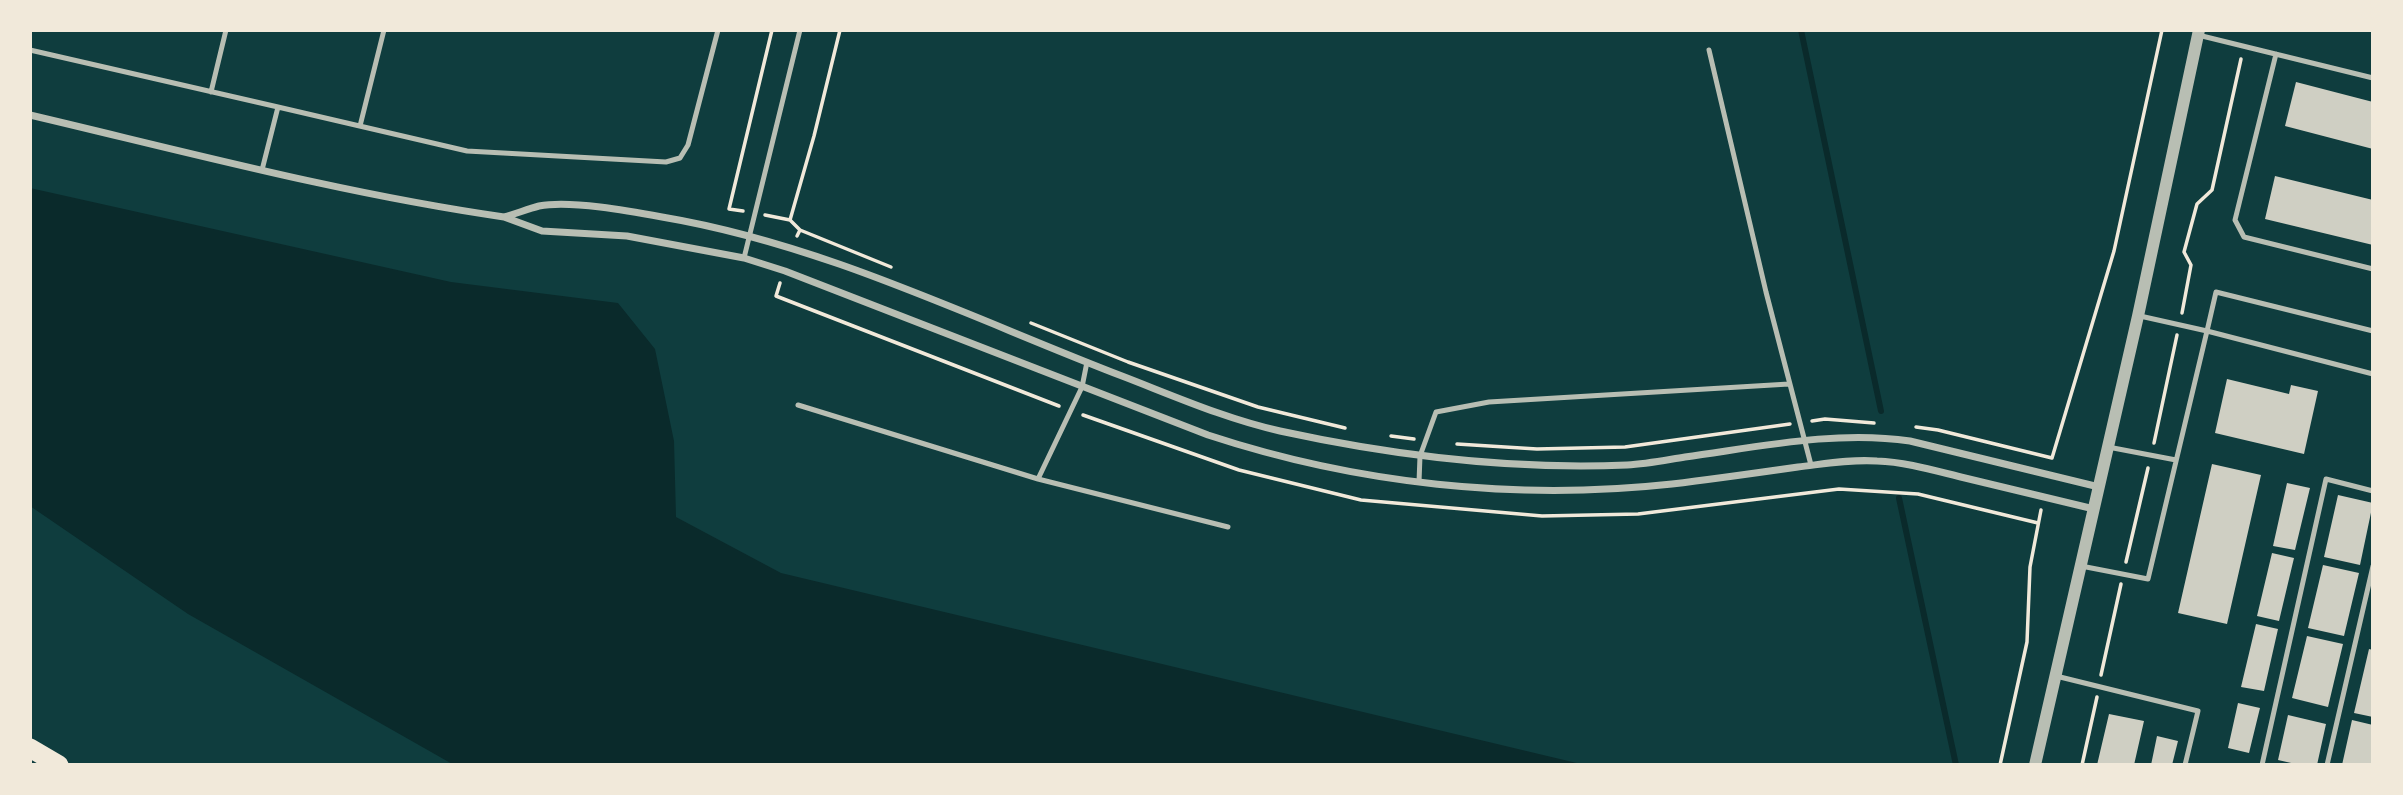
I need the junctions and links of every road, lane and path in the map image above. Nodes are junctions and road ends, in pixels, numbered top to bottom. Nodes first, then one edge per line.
1 (226, 30) edge
2 (384, 30) edge
3 (718, 30) edge
4 (772, 30) edge
5 (800, 30) edge
6 (840, 30) edge
7 (2162, 30) edge
8 (2198, 32) edge
9 (2244, 46) junction
10 (30, 50) edge
11 (1709, 50) dead end
12 (2276, 54) junction
13 (2373, 78) edge
14 (211, 92) junction
15 (278, 107) junction
16 (30, 115) edge
17 (360, 126) junction
18 (262, 170) junction
19 (755, 214) junction
20 (504, 217) junction
21 (790, 220) junction
22 (800, 230) junction
23 (750, 235) junction
24 (793, 249) junction
25 (744, 258) junction
26 (2373, 269) edge
27 (785, 271) junction
28 (901, 271) dead end
29 (2138, 316) junction
30 (1027, 321) dead end
31 (2179, 325) junction
32 (2207, 331) junction
33 (2373, 331) edge
34 (1087, 362) junction
35 (2373, 374) edge
36 (1789, 384) junction
37 (1082, 387) junction
38 (798, 405) dead end
39 (1071, 411) junction
40 (1799, 423) junction
41 (1884, 424) dead end
42 (1911, 427) dead end
43 (1356, 431) dead end
44 (1384, 435) dead end
45 (1426, 440) junction
46 (1804, 442) junction
47 (2108, 447) junction
48 (2151, 455) junction
49 (1420, 456) junction
50 (2052, 458) junction
51 (2176, 460) junction
52 (1811, 466) junction
53 (2048, 475) junction
54 (1038, 479) junction
55 (1419, 482) junction
56 (2099, 487) junction
57 (2373, 491) edge
58 (2044, 497) junction
59 (2094, 509) junction
60 (2038, 523) junction
61 (1228, 527) dead end
62 (2081, 566) junction
63 (2373, 566) edge
64 (2123, 574) junction
65 (2056, 676) junction
66 (2099, 687) junction
67 (30, 748) edge
68 (59, 765) edge
69 (2000, 765) edge
70 (2035, 765) edge
71 (2082, 765) edge
72 (2185, 765) edge
73 (2262, 765) edge
74 (2327, 765) edge

1 - 14 lane
2 - 17 lane
3 - 17 lane
4 - 19 path
5 - 19 lane
6 - 21 path
7 - 50 path
8 - 9 lane
8 - 29 street
9 - 12 lane
9 - 31 path
10 - 14 lane
11 - 36 lane
12 - 13 lane
12 - 26 lane
14 - 15 lane
15 - 17 lane
15 - 18 lane
16 - 18 street
18 - 20 street
19 - 21 path
19 - 23 lane
20 - 23 street
20 - 25 street
21 - 22 path
22 - 24 path
22 - 28 path
23 - 24 street
23 - 25 lane
24 - 34 street
25 - 27 street
27 - 37 street
27 - 39 path
29 - 31 lane
29 - 47 street
30 - 43 path
31 - 32 lane
31 - 48 path
32 - 33 lane
32 - 35 lane
32 - 51 lane
34 - 37 lane
34 - 49 street
36 - 40 lane
36 - 45 lane
37 - 39 lane
37 - 55 street
38 - 54 lane
39 - 54 lane
39 - 60 path
40 - 41 path
40 - 45 path
40 - 46 lane
42 - 50 path
44 - 45 path
45 - 49 lane
46 - 49 street
46 - 52 lane
46 - 53 street
47 - 48 lane
47 - 56 street
48 - 51 lane
48 - 64 path
49 - 55 lane
50 - 53 path
51 - 64 lane
52 - 55 street
52 - 58 street
53 - 56 street
54 - 61 lane
56 - 59 street
57 - 73 lane
58 - 59 street
58 - 60 path
59 - 62 street
60 - 69 path
62 - 64 lane
62 - 65 street
63 - 74 lane
64 - 66 path
65 - 66 lane
65 - 70 street
66 - 71 path
66 - 72 lane
67 - 68 highway

